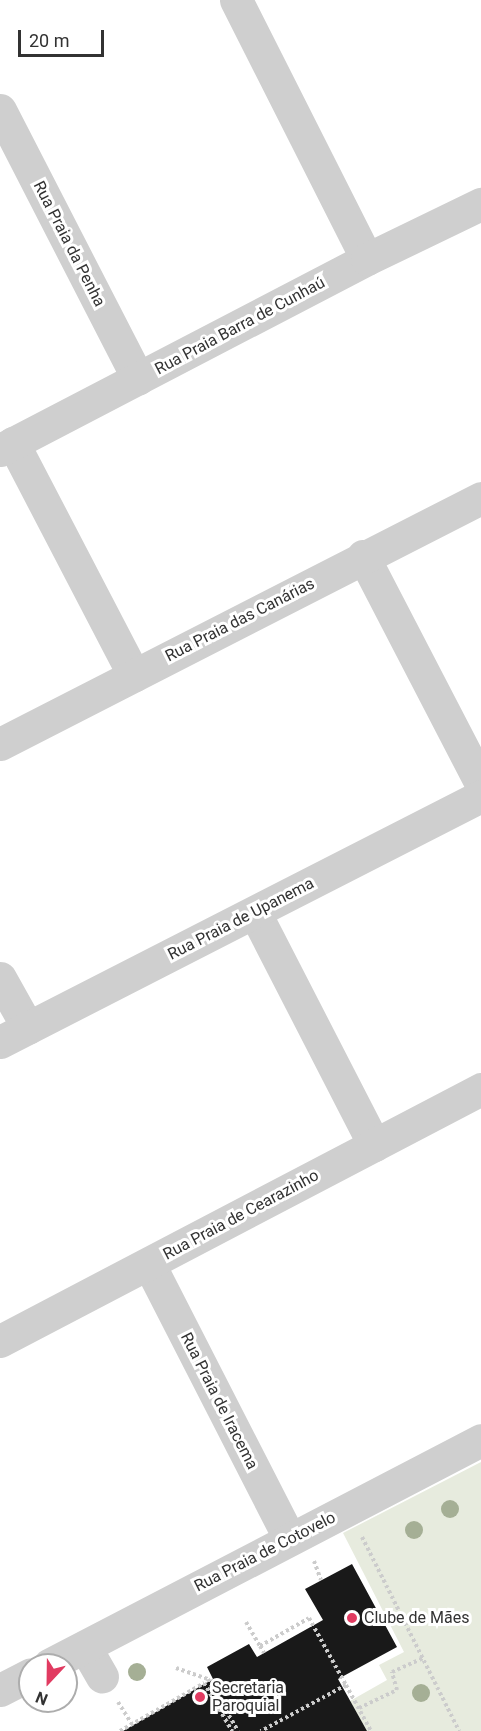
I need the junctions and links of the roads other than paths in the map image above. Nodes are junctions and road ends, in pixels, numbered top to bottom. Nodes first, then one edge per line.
1 (236, 0) edge
2 (4, 130) edge
3 (481, 204) edge
4 (367, 259) junction
5 (138, 379) junction
6 (7, 447) edge
7 (481, 498) edge
8 (363, 556) junction
9 (134, 675) junction
10 (0, 744) edge
11 (481, 784) edge
12 (481, 796) edge
13 (255, 913) junction
14 (0, 978) edge
15 (14, 1035) edge
16 (481, 1089) edge
17 (374, 1145) junction
18 (149, 1264) junction
19 (0, 1341) edge
20 (481, 1440) edge
21 (290, 1539) junction
22 (85, 1647) junction
23 (73, 1653) edge
24 (18, 1681) edge
25 (107, 1685) road end
26 (0, 1690) edge

1 - 4 street
2 - 5 street, Rua Praia da Penha
3 - 4 street, Rua Praia Barra de Cunhaú
4 - 5 street, Rua Praia Barra de Cunhaú
5 - 6 street, Rua Praia Barra de Cunhaú
6 - 9 street
7 - 8 street, Rua Praia das Canárias
8 - 9 street, Rua Praia das Canárias
8 - 11 street
9 - 10 street, Rua Praia das Canárias
12 - 13 street, Rua Praia de Upanema
13 - 15 street, Rua Praia de Upanema
13 - 17 street
14 - 15 street
16 - 17 street, Rua Praia de Cearazinho
17 - 18 street, Rua Praia de Cearazinho
18 - 19 street, Rua Praia de Cearazinho
18 - 21 street, Rua Praia de Iracema
20 - 21 street, Rua Praia de Cotovelo
21 - 22 street, Rua Praia de Cotovelo
22 - 23 street, Rua Praia de Cotovelo
22 - 25 street
24 - 26 street

